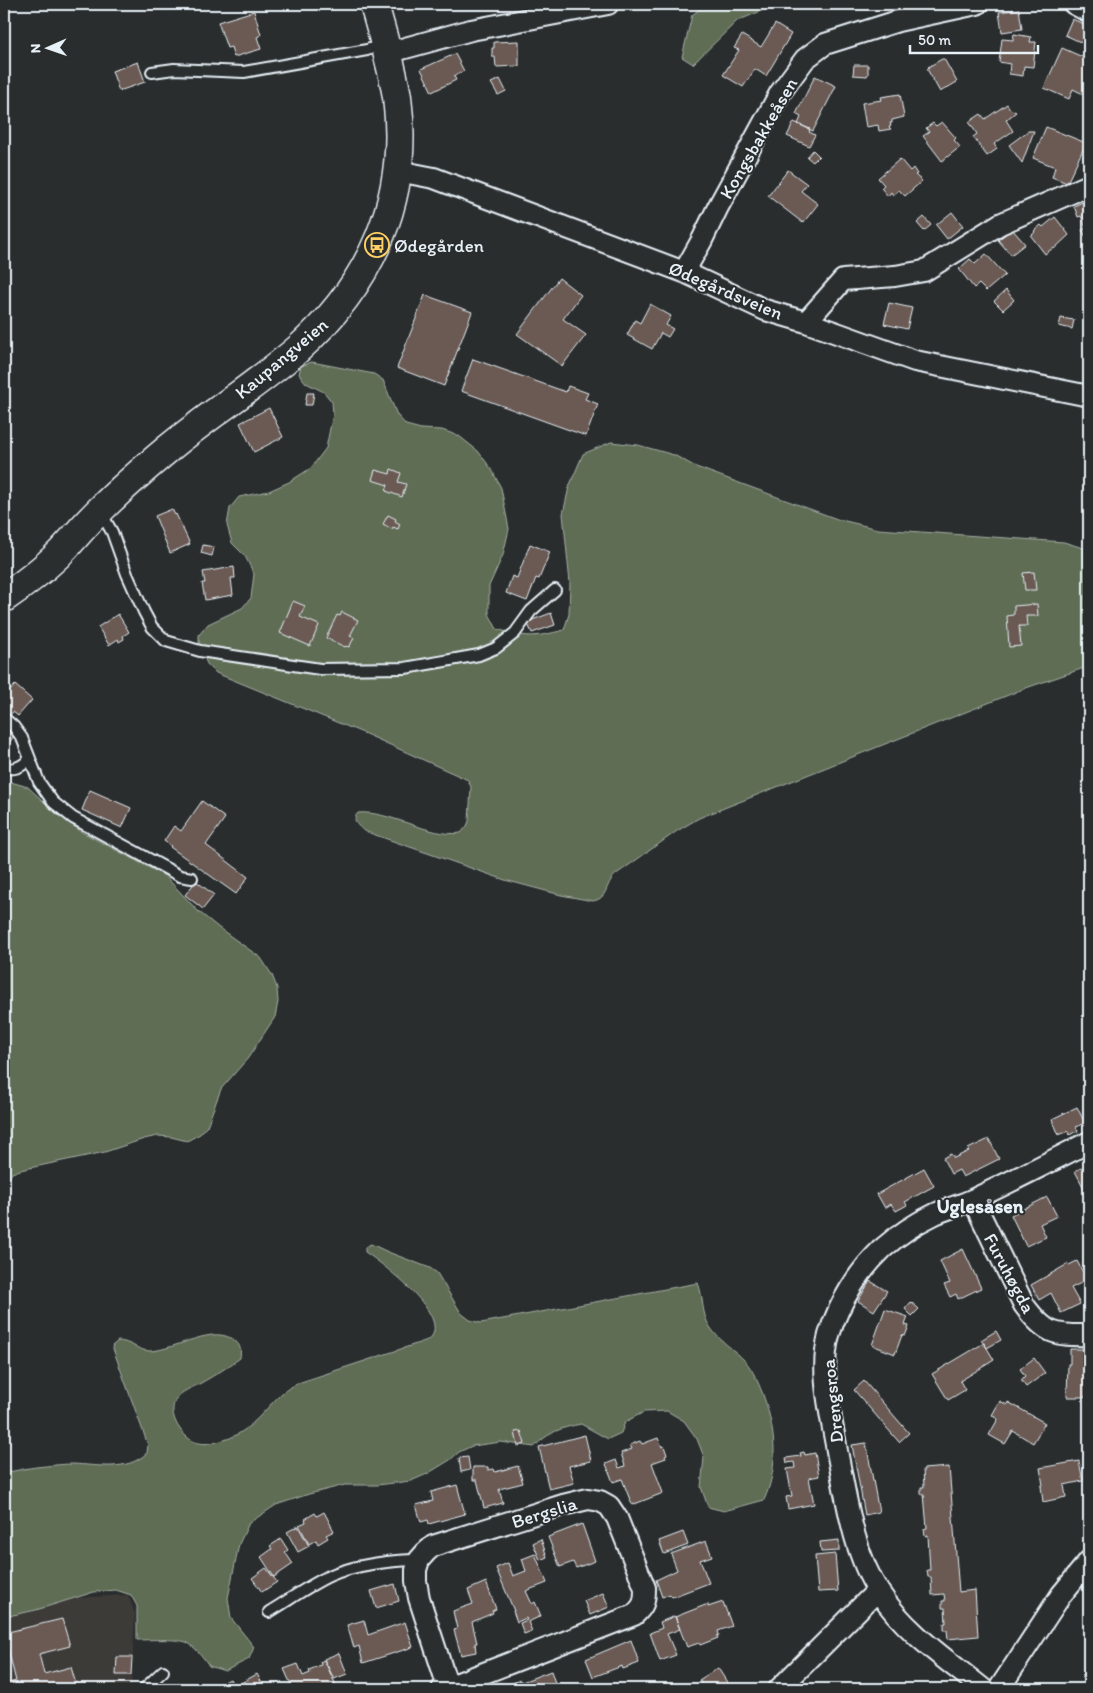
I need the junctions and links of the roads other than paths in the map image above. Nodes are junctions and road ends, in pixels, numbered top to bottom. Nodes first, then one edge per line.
1 (374, 4) edge
2 (608, 4) edge
3 (976, 4) edge
4 (1074, 4) edge
5 (1089, 12) edge
6 (386, 48) junction
7 (152, 72) dead end
8 (398, 171) junction
9 (1089, 185) edge
10 (684, 272) junction
11 (806, 322) junction
12 (1089, 396) edge
13 (99, 510) junction
14 (555, 590) dead end
15 (4, 598) edge
16 (4, 718) edge
17 (30, 759) junction
18 (4, 768) edge
19 (192, 878) dead end
20 (1089, 1142) edge
21 (973, 1200) junction
22 (1089, 1335) edge
23 (419, 1560) junction
24 (1089, 1561) edge
25 (878, 1590) junction
26 (270, 1612) dead end
27 (163, 1671) dead end
28 (445, 1688) edge
29 (144, 1689) edge
30 (779, 1689) edge
31 (983, 1689) edge
32 (999, 1689) edge

1 - 6 main road, Kaupangveien
2 - 6 street
3 - 10 street, Kongsbakkeåsen
4 - 5 street
6 - 7 lane
6 - 8 main road, Kaupangveien
8 - 10 street, Ødegårdsveien
8 - 13 main road, Kaupangveien
9 - 11 street
10 - 11 street, Ødegårdsveien
11 - 12 street, Ødegårdsveien
13 - 14 lane
13 - 15 main road, Kaupangveien
16 - 17 lane
17 - 18 lane
17 - 19 lane
20 - 21 street, Drengsroa
21 - 22 street, Furuhøgda
21 - 25 street, Drengsroa
23 - 26 lane
23 - 28 street, Bergslia
23 - 28 street, Bergslia
24 - 32 street
25 - 30 street
25 - 31 street, Drengsroa
27 - 29 lane

